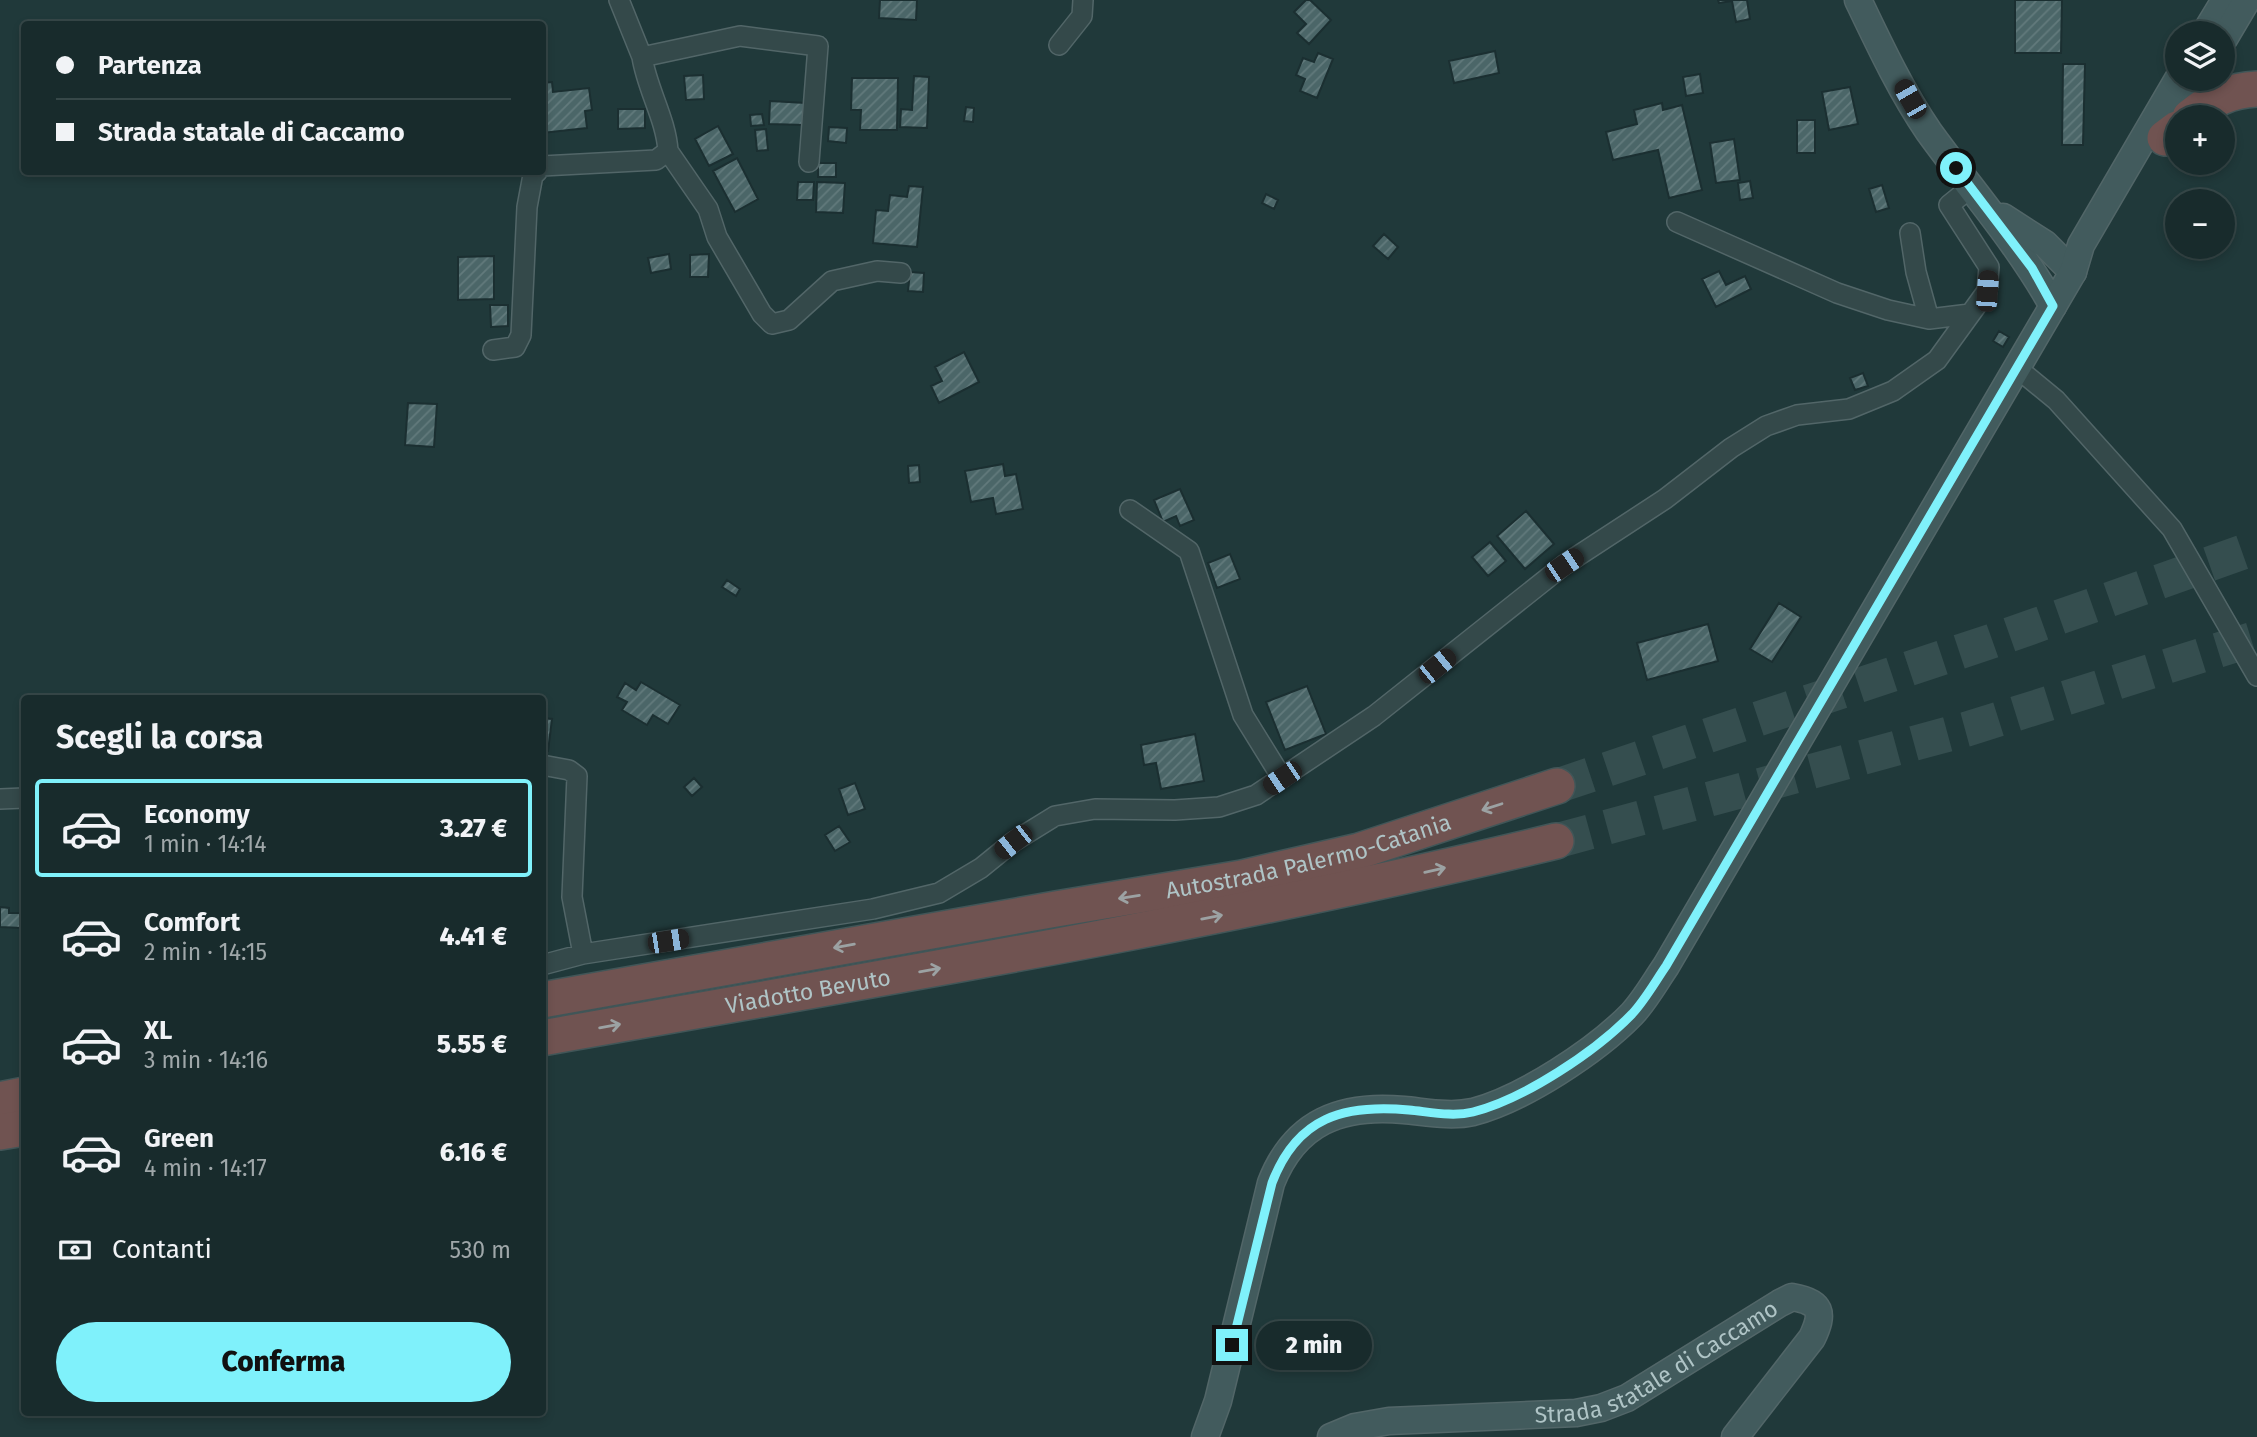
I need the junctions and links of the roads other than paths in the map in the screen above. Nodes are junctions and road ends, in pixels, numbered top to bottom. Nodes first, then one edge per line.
1 (619, 0) edge
2 (1083, 0) edge
3 (1842, 0) edge
4 (1858, 0) edge
5 (2225, 0) edge
6 (2247, 0) edge
7 (2212, 21) edge
8 (2234, 21) edge
9 (1871, 28) junction
10 (1059, 45) dead end
11 (642, 57) junction
12 (2257, 89) edge
13 (2171, 91) edge
14 (2205, 105) edge
15 (2165, 144) edge
16 (668, 151) junction
17 (809, 162) dead end
18 (546, 166) edge
19 (533, 175) edge
20 (1977, 195) junction
21 (1677, 222) dead end
22 (1910, 233) dead end
23 (2045, 244) junction
24 (2081, 245) junction
25 (2032, 268) junction
26 (2073, 272) junction
27 (901, 273) dead end
28 (2053, 306) junction
29 (1969, 314) junction
30 (1929, 319) junction
31 (493, 350) dead end
32 (2017, 368) junction
33 (1130, 510) dead end
34 (2257, 676) edge
35 (546, 766) edge
36 (1282, 778) junction
37 (1557, 786) tunnel mouth
38 (21, 798) edge
39 (0, 799) edge
40 (1556, 841) tunnel mouth
41 (1056, 909) joint
42 (1073, 945) joint
43 (583, 954) junction
44 (546, 964) edge
45 (546, 999) edge
46 (546, 1037) edge
47 (21, 1096) edge
48 (0, 1100) edge
49 (21, 1128) edge
50 (0, 1132) edge
51 (1205, 1437) edge
52 (1331, 1437) edge
53 (1735, 1437) edge

1 - 11 street
2 - 10 street
3 - 9 main road
4 - 9 main road
5 - 7 main road
6 - 8 main road
9 - 20 main road
11 - 16 street
11 - 17 street
12 - 14 highway
13 - 24 main road
15 - 26 main road
16 - 18 street
16 - 27 street
19 - 31 street
20 - 23 main road
20 - 25 main road
20 - 29 street
21 - 30 street
22 - 30 street
23 - 24 main road
23 - 26 main road
24 - 26 main road
25 - 26 main road
25 - 28 main road
26 - 28 main road
28 - 32 main road
29 - 30 street
29 - 36 street
32 - 34 street
32 - 51 main road
33 - 36 street
35 - 43 street
36 - 43 street
37 -> 41 highway, Autostrada Palermo-Catania
38 - 39 street
42 -> 40 highway, Autostrada Palermo-Catania
41 -> 45 highway, Viadotto Bevuto
46 -> 42 highway, Viadotto Bevuto
43 - 44 street
47 - 48 highway
49 - 50 highway
52 - 53 main road, Strada statale di Caccamo

